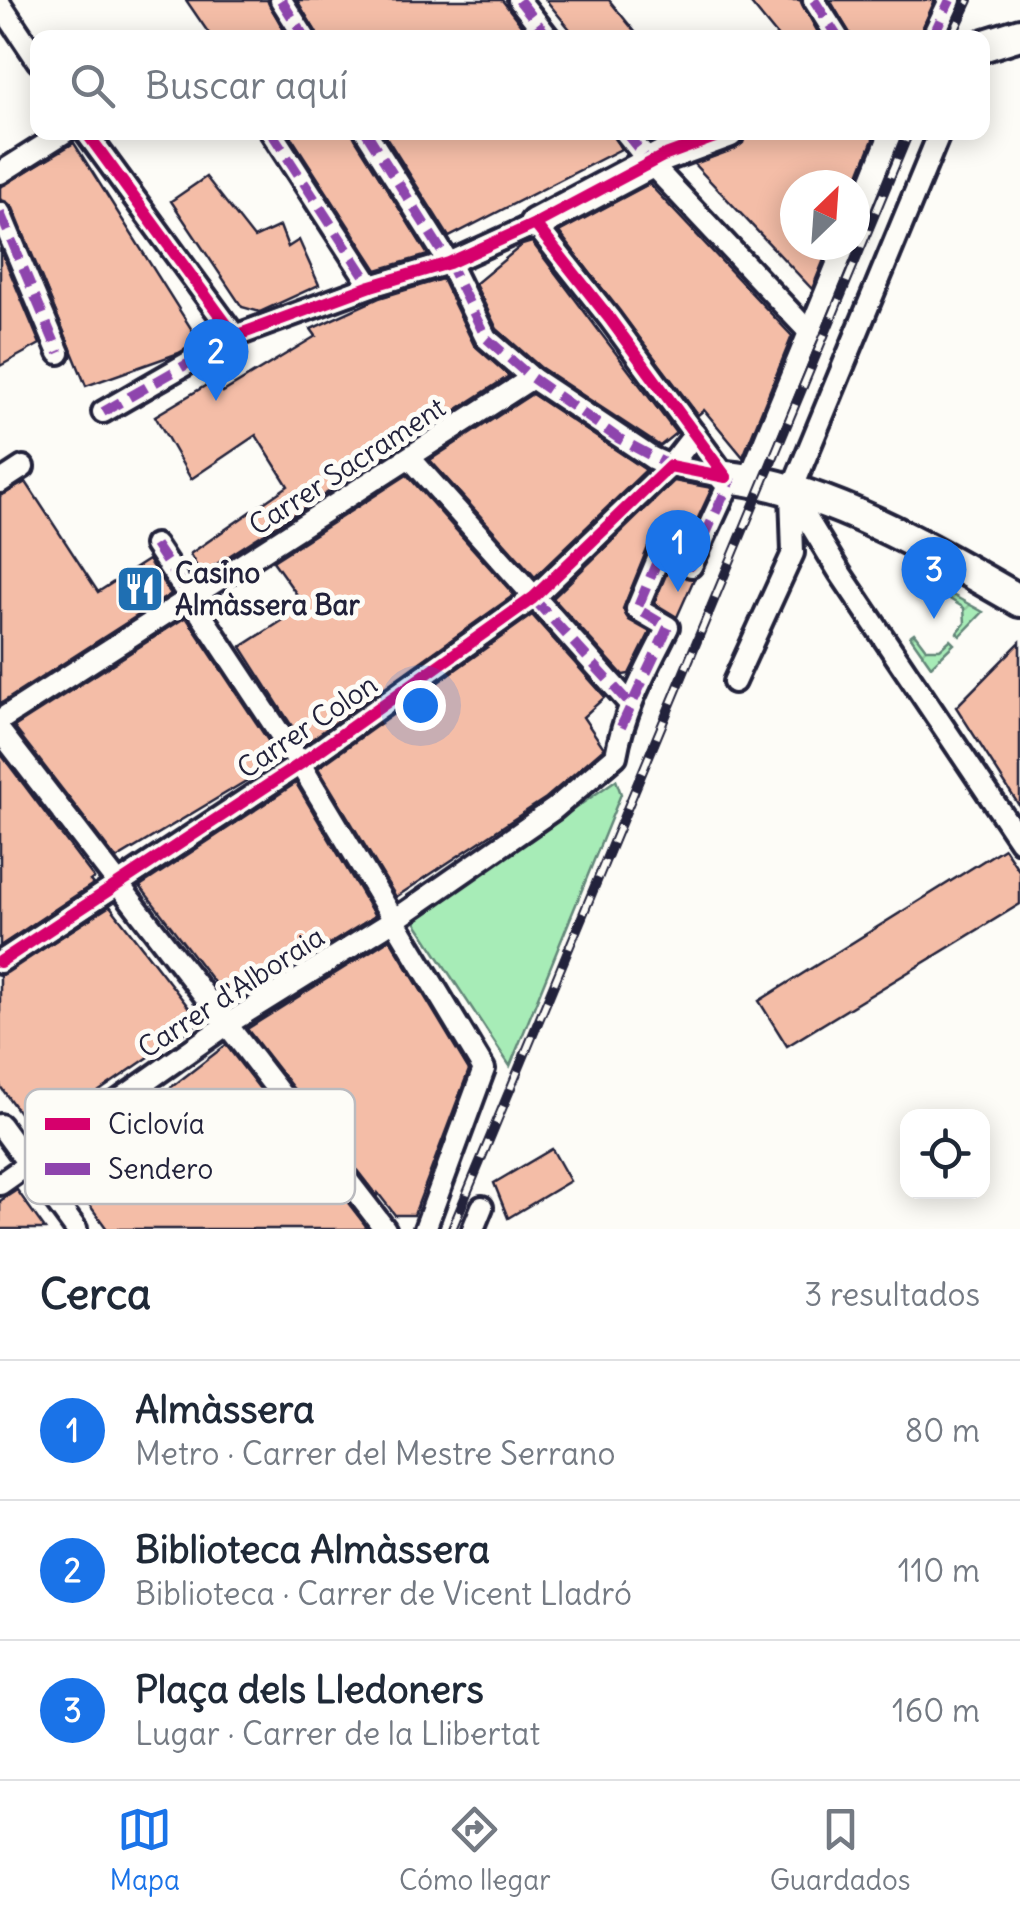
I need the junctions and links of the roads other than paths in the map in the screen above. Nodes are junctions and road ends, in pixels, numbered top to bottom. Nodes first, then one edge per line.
1 (281, 0) edge
2 (519, 0) edge
3 (814, 0) edge
4 (950, 0) edge
5 (0, 4) edge
6 (300, 30) edge
7 (543, 30) edge
8 (833, 30) edge
9 (936, 30) edge
10 (1020, 34) edge
11 (990, 43) edge
12 (30, 49) edge
13 (53, 140) edge
14 (92, 140) edge
15 (276, 140) edge
16 (371, 140) edge
17 (631, 140) edge
18 (708, 140) edge
19 (888, 140) edge
20 (937, 140) edge
21 (650, 163) junction
22 (0, 174) edge
23 (870, 184) edge
24 (0, 212) edge
25 (535, 224) junction
26 (840, 260) edge
27 (449, 263) junction
28 (371, 286) junction
29 (810, 334) junction
30 (236, 336) junction
31 (58, 352) dead end
32 (532, 378) junction
33 (103, 412) dead end
34 (695, 434) junction
35 (410, 458) junction
36 (670, 466) junction
37 (23, 467) dead end
38 (736, 478) junction
39 (0, 482) edge
40 (791, 492) junction
41 (155, 545) dead end
42 (534, 598) junction
43 (191, 599) junction
44 (1020, 601) edge
45 (734, 682) dead end
46 (630, 704) junction
47 (0, 720) edge
48 (0, 731) edge
49 (300, 764) junction
50 (1020, 841) edge
51 (116, 882) junction
52 (396, 918) junction
53 (0, 962) edge
54 (228, 1022) junction
55 (134, 1089) edge
56 (279, 1089) edge
57 (0, 1125) edge
58 (25, 1160) edge
59 (25, 1166) edge
60 (0, 1184) edge
61 (355, 1188) edge
62 (58, 1204) edge
63 (482, 1207) dead end
64 (76, 1229) edge
65 (386, 1229) edge
66 (425, 1229) edge
67 (473, 1229) edge

1 - 6 street
2 - 7 street
3 - 8 street
4 - 9 street
5 - 12 street
10 - 11 street
13 - 22 street
14 - 30 street
15 - 28 street
16 - 27 street
17 - 21 street
18 - 21 street
19 - 23 street
20 - 40 street
21 - 25 street
21 - 29 street
24 - 31 street
25 - 27 street
25 - 34 street
26 - 29 street
27 - 28 street
27 - 32 street
28 - 30 street
29 - 38 street
30 - 33 street
32 - 35 street, Carrer Sacrament
32 - 36 street
34 - 36 street, Carrer Colon
34 - 38 street
35 - 42 street
35 - 43 street, Carrer Sacrament
36 - 38 street
36 - 42 street, Carrer Colon
37 - 39 street
38 - 40 street
38 - 46 street, Carrer d'Alboraia
40 - 44 street
40 - 45 street
40 - 50 street
41 - 43 street
42 - 46 street
42 - 49 street, Carrer Colon
43 - 47 street, Carrer Sacrament
43 - 49 street
46 - 52 street, Carrer d'Alboraia
48 - 51 street
49 - 51 street, Carrer Colon
49 - 52 street
51 - 53 street, Carrer Colon
51 - 54 street
52 - 54 street, Carrer d'Alboraia
52 - 66 street
54 - 55 street, Carrer d'Alboraia
54 - 56 street
57 - 58 street
59 - 60 street, Carrer d'Alboraia
61 - 65 street
62 - 64 street
63 - 67 street

